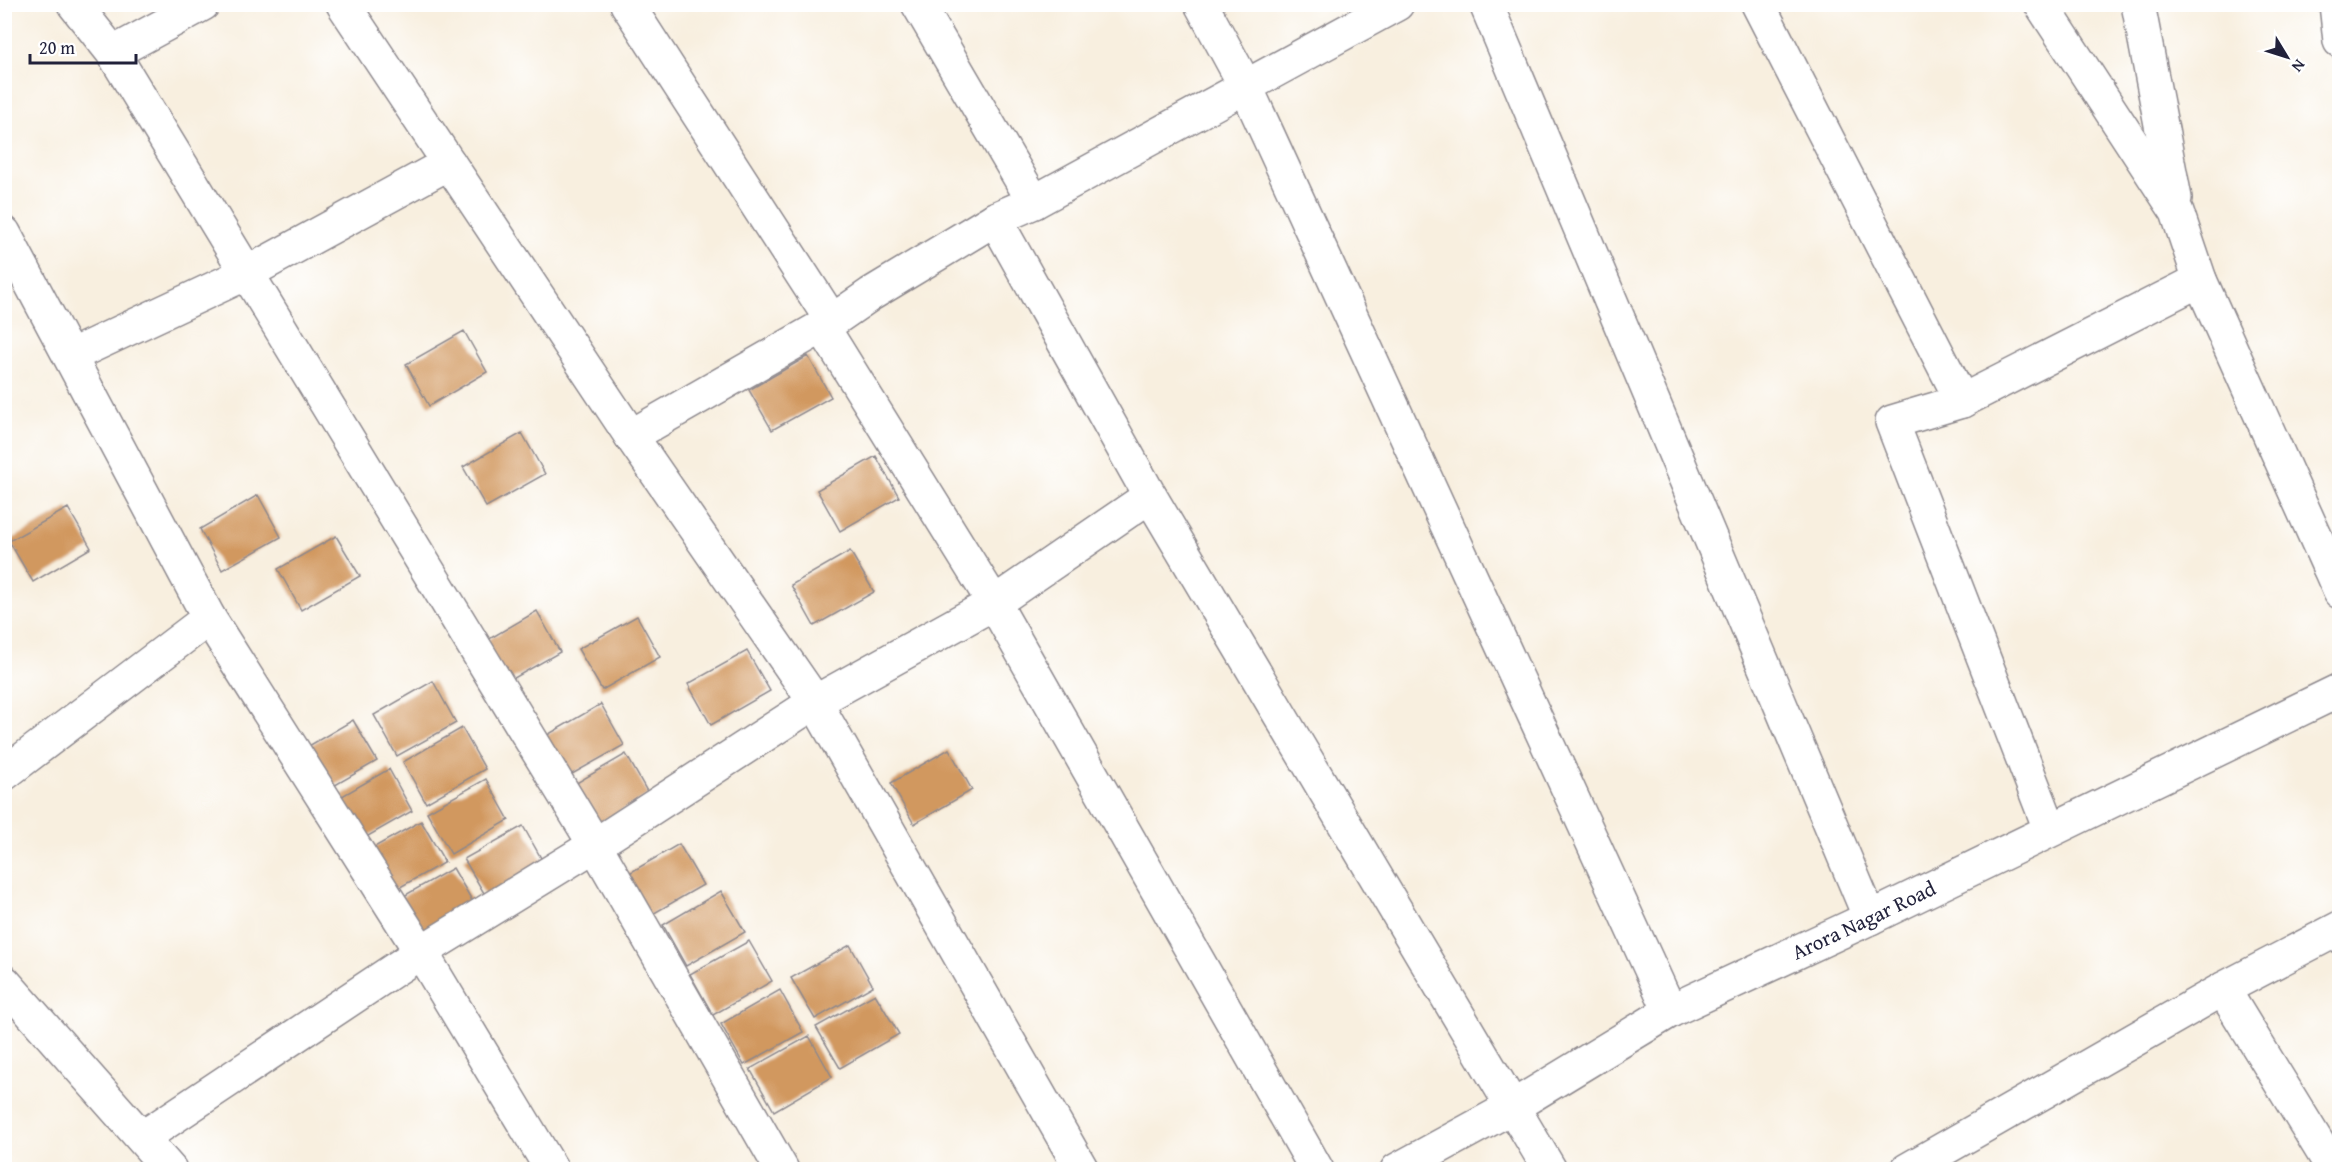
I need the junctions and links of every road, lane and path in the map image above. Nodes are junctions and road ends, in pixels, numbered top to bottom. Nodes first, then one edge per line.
1 (74, 4) edge
2 (203, 4) edge
3 (343, 4) edge
4 (627, 4) edge
5 (918, 4) edge
6 (1201, 4) edge
7 (1397, 4) edge
8 (1486, 4) edge
9 (1758, 4) edge
10 (2041, 4) edge
11 (2138, 4) edge
12 (2336, 4) edge
13 (2340, 41) edge
14 (113, 53) junction
15 (1245, 86) junction
16 (449, 163) junction
17 (1034, 202) junction
18 (2177, 212) junction
19 (995, 219) junction
20 (4, 233) edge
21 (247, 273) junction
22 (2200, 280) junction
23 (827, 324) junction
24 (70, 356) junction
25 (1962, 401) junction
26 (631, 436) junction
27 (1150, 496) junction
28 (2336, 573) edge
29 (994, 603) junction
30 (209, 618) junction
31 (2340, 690) edge
32 (815, 702) junction
33 (4, 774) edge
34 (2050, 829) junction
35 (595, 845) junction
36 (1870, 918) junction
37 (2340, 928) edge
38 (421, 952) junction
39 (4, 982) edge
40 (2223, 989) junction
41 (1670, 1011) junction
42 (1512, 1107) junction
43 (142, 1138) junction
44 (170, 1170) edge
45 (552, 1170) edge
46 (782, 1170) edge
47 (1082, 1170) edge
48 (1317, 1170) edge
49 (1397, 1170) edge
50 (1550, 1170) edge
51 (1907, 1170) edge
52 (2334, 1170) edge

1 - 14 street
2 - 14 street
3 - 16 street
4 - 23 street
5 - 17 street
6 - 15 street
7 - 15 street
8 - 36 street
9 - 25 street
10 - 18 street
11 - 18 street
12 - 13 street
14 - 21 street
15 - 17 street
15 - 41 street
16 - 21 street
16 - 26 street
17 - 19 street
18 - 22 street
19 - 23 street
19 - 27 street
20 - 24 street
21 - 24 street
21 - 35 street
22 - 25 street
22 - 28 street
23 - 26 street
23 - 29 street
24 - 30 street
25 - 34 street
26 - 32 street
27 - 29 street
27 - 42 street
29 - 32 street
29 - 48 street
30 - 33 street
30 - 38 street
31 - 34 street, Arora Nagar Road
32 - 35 street
32 - 47 street
34 - 36 street, Arora Nagar Road
35 - 38 street
35 - 46 street
36 - 41 street, Arora Nagar Road
37 - 40 street
38 - 43 street
38 - 45 street
39 - 43 street
40 - 51 street
40 - 52 street
41 - 42 street, Arora Nagar Road
42 - 49 street, Arora Nagar Road
42 - 50 street
43 - 44 street

